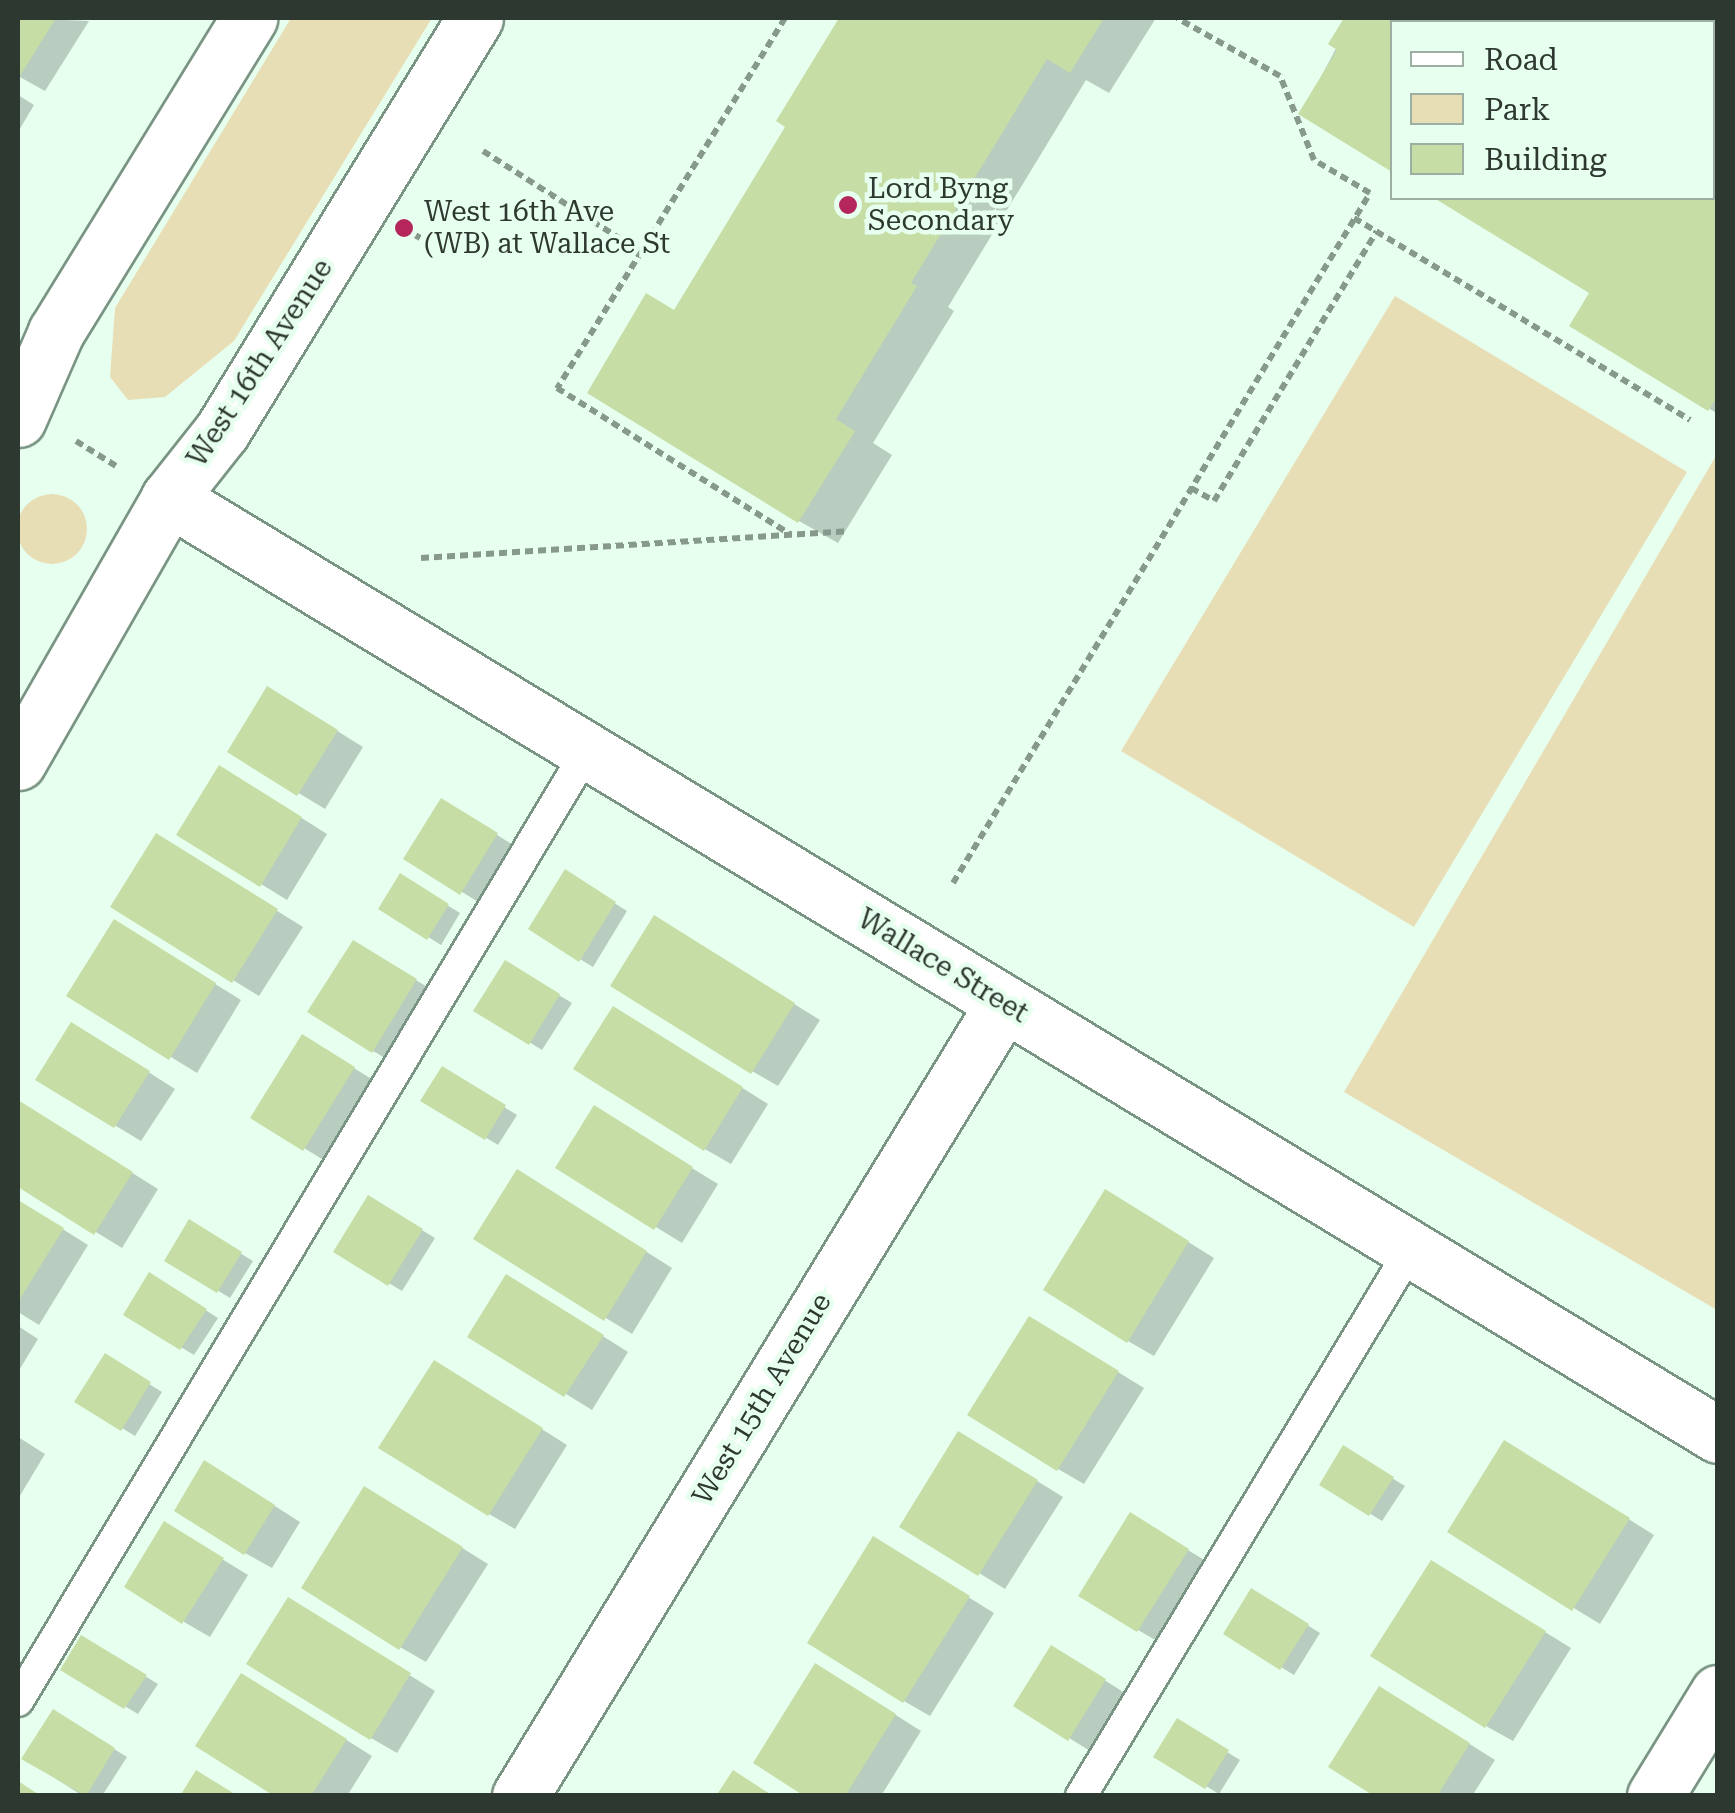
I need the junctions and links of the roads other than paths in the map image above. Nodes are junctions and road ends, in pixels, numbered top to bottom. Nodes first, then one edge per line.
1 (248, 18) edge
2 (475, 18) edge
3 (20, 414) edge
4 (169, 498) junction
5 (588, 751) junction
6 (18, 762) edge
7 (1004, 1003) junction
8 (1411, 1249) junction
9 (1718, 1436) edge
10 (1718, 1693) edge
11 (18, 1700) edge
12 (520, 1796) edge
13 (1082, 1796) edge
14 (1655, 1796) edge

1 - 3 street
2 - 4 street, West 16th Avenue
4 - 5 street, Wallace Street
4 - 6 street, West 16th Avenue
5 - 7 street, Wallace Street
5 - 11 lane
7 - 8 street, Wallace Street
7 - 12 street, West 15th Avenue
8 - 9 street, Wallace Street
8 - 13 lane
10 - 14 street

